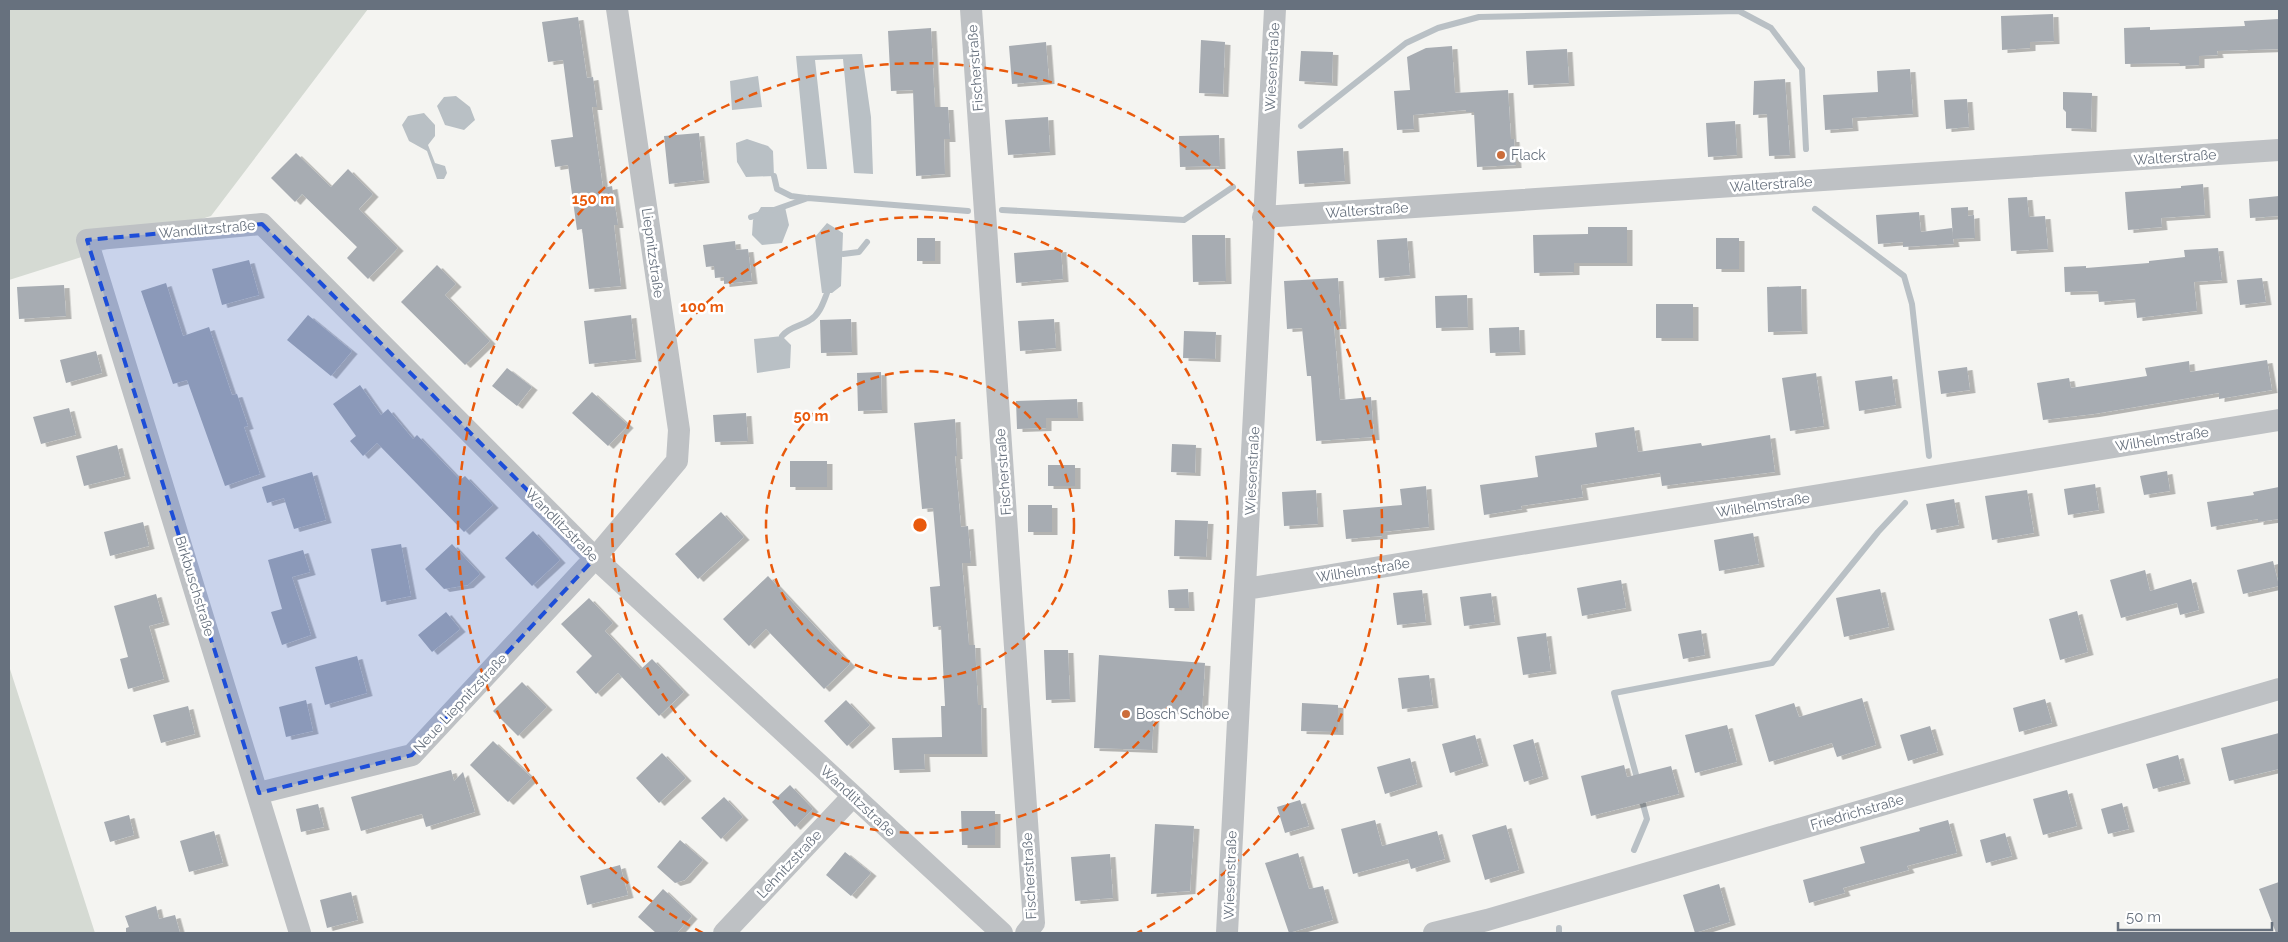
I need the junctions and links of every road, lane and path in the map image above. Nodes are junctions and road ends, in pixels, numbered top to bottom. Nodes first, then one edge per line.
1 (617, 9) edge
2 (971, 9) edge
3 (1275, 9) edge
4 (2279, 150) edge
5 (1263, 217) junction
6 (88, 240) joint
7 (2279, 420) edge
8 (595, 558) junction
9 (1246, 589) junction
10 (2279, 689) edge
11 (259, 793) junction
12 (853, 796) junction
13 (300, 933) edge
14 (724, 933) edge
15 (1002, 933) edge
16 (1026, 933) edge
17 (1227, 933) edge
18 (1434, 933) edge

1 - 8 street, Liepnitzstraße
2 - 16 street, Fischerstraße
3 - 5 street, Wiesenstraße
4 - 5 street, Walterstraße
5 - 9 street, Wiesenstraße
6 - 8 street, Wandlitzstraße
6 - 11 street, Birkbuschstraße
7 - 9 street, Wilhelmstraße
8 - 11 street, Neue Liepnitzstraße
8 - 12 street, Wandlitzstraße
9 - 17 street, Wiesenstraße
10 - 18 street, Friedrichstraße
11 - 13 street, Birkbuschstraße
12 - 14 street, Lehnitzstraße
12 - 15 street, Wandlitzstraße

